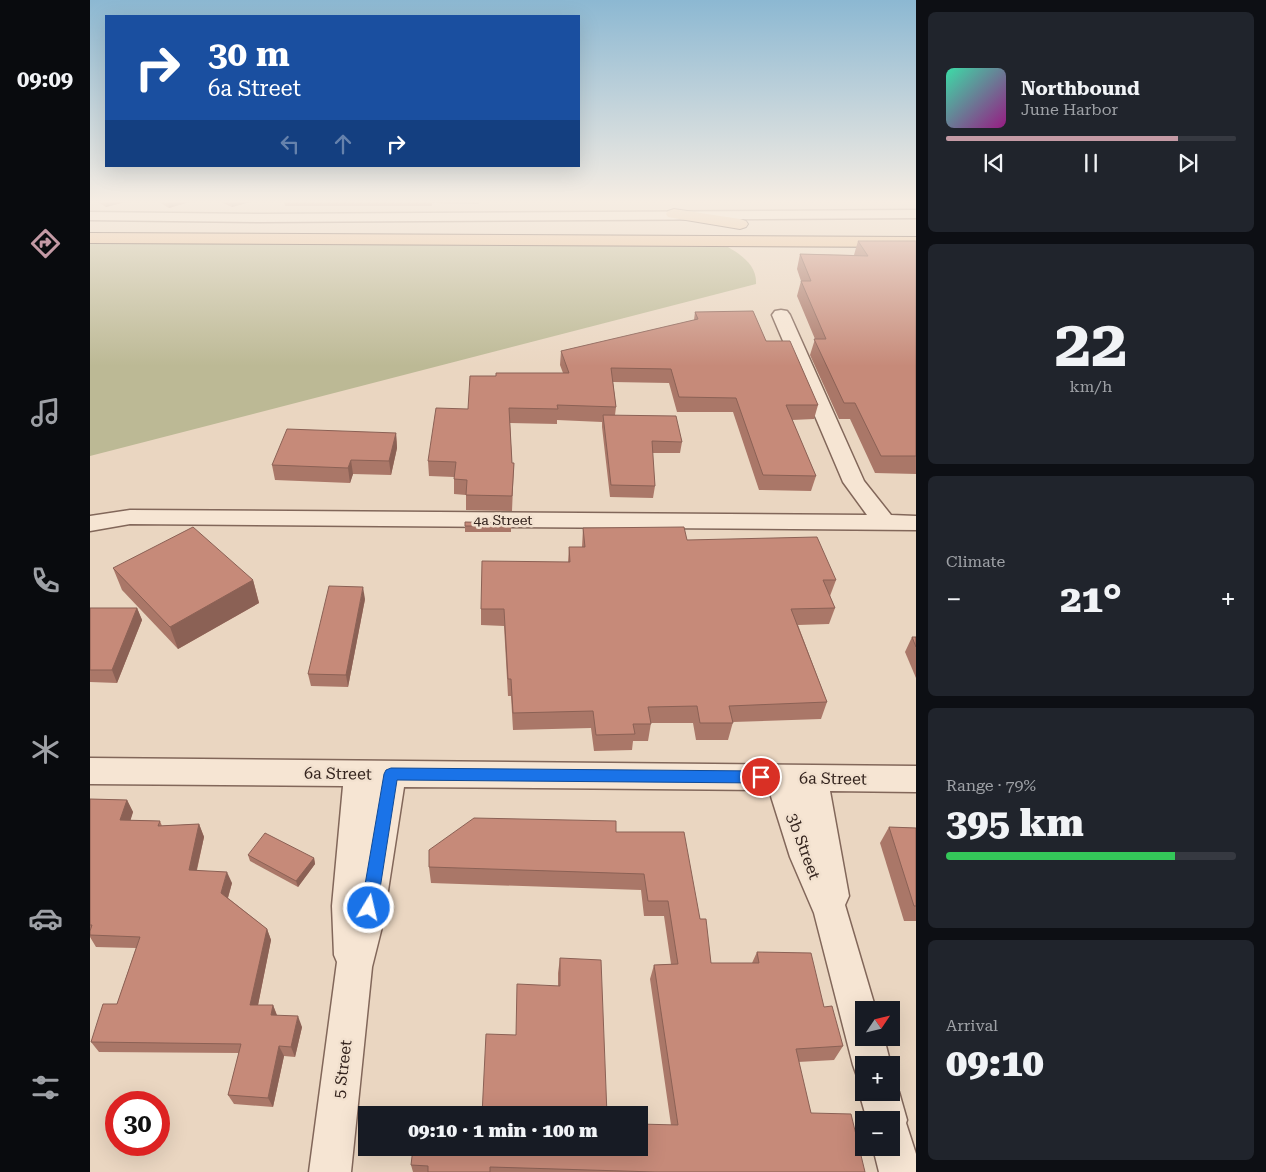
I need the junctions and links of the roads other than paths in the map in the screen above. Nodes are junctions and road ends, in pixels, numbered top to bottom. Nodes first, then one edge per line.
1 (781, 314) dead end
2 (854, 482) junction
3 (861, 522) junction
4 (885, 523) junction
5 (916, 523) edge
6 (90, 524) edge
7 (90, 771) edge
8 (358, 773) junction
9 (391, 774) junction
10 (780, 777) junction
11 (812, 778) junction
12 (916, 779) edge
13 (832, 914) junction
14 (354, 967) junction
15 (855, 1002) edge
16 (896, 1156) edge
17 (330, 1172) edge
18 (900, 1172) edge

1 - 2 street
2 - 3 street
2 - 4 street
3 - 4 street, 4a Street
3 - 6 street, 4a Street
4 - 5 street, 4a Street
7 - 8 street, 6a Street
8 - 9 street, 6a Street
8 - 14 street, 5 Street
9 - 10 street, 6a Street
9 - 14 street, 5 Street
10 - 11 street, 6a Street
10 - 13 street, 3b Street
11 - 12 street, 6a Street
11 - 13 street, 3b Street
13 - 15 street, 3b Street
14 - 17 street, 5 Street
16 - 18 street

